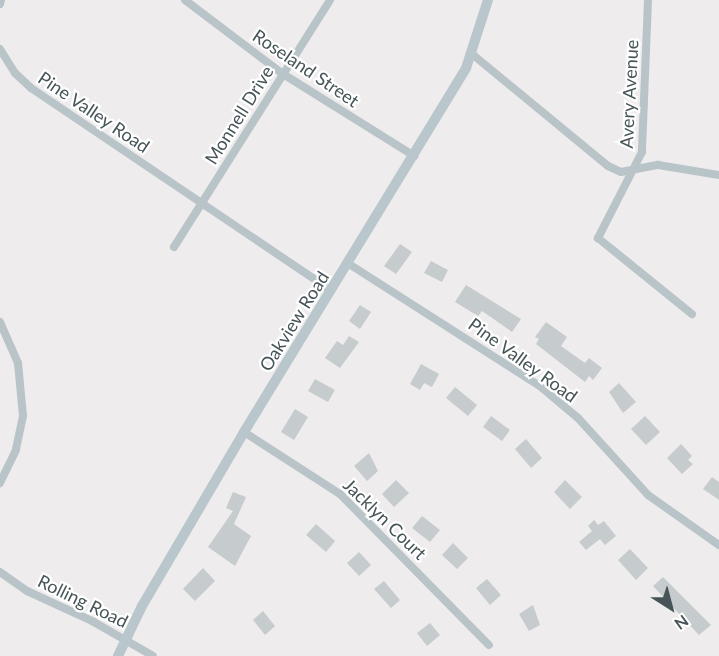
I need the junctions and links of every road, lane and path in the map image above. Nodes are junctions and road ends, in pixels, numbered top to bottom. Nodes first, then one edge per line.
1 (185, 0) edge
2 (330, 0) edge
3 (488, 0) edge
4 (648, 0) edge
5 (0, 49) edge
6 (472, 54) junction
7 (283, 74) junction
8 (414, 156) junction
9 (636, 169) junction
10 (719, 175) edge
11 (201, 203) junction
12 (174, 247) dead end
13 (349, 264) junction
14 (331, 290) junction
15 (692, 314) dead end
16 (0, 321) edge
17 (244, 432) junction
18 (0, 483) edge
19 (719, 545) edge
20 (0, 572) edge
21 (125, 639) junction
22 (489, 645) dead end
23 (118, 656) edge
24 (153, 656) edge

1 - 7 street, Roseland Street
2 - 7 street, Monnell Drive
3 - 6 street, Oakview Road
4 - 9 street, Avery Avenue
5 - 11 street, Pine Valley Road
6 - 8 street, Oakview Road
6 - 9 street
7 - 8 street, Roseland Street
7 - 11 street, Monnell Drive
8 - 13 street, Oakview Road
9 - 10 street
9 - 15 street, Avery Avenue
11 - 12 street, Monnell Drive
11 - 14 street, Pine Valley Road
13 - 14 street, Oakview Road
13 - 19 street, Pine Valley Road
14 - 17 street, Oakview Road
16 - 18 street
17 - 21 street, Oakview Road
17 - 22 street, Jacklyn Court
20 - 21 street, Rolling Road
21 - 23 street, Oakview Road
21 - 24 street, Rolling Road

